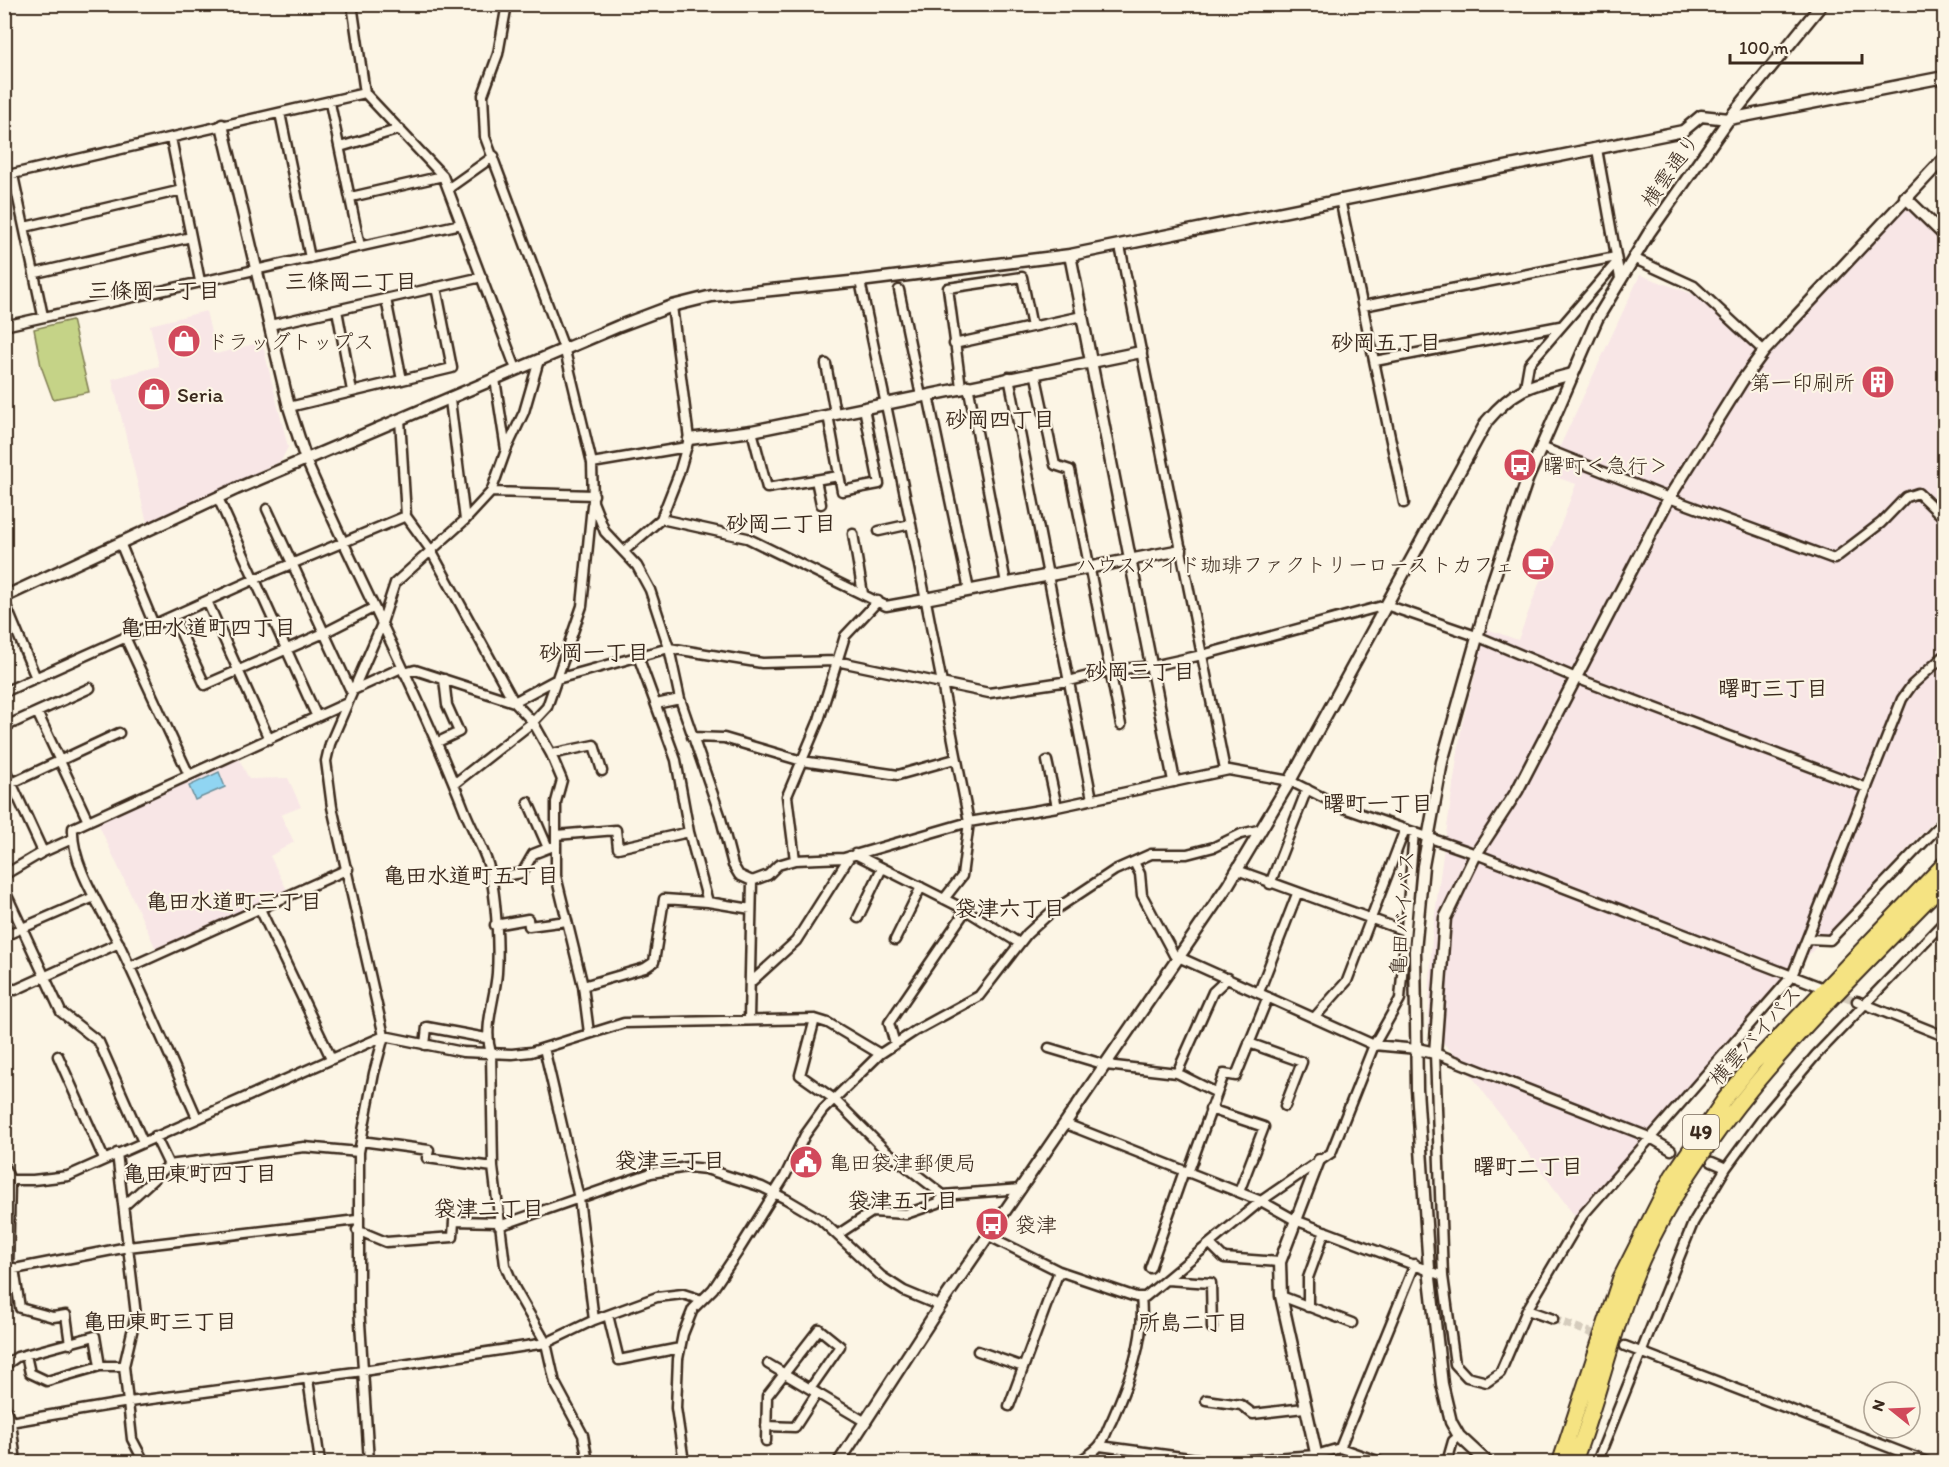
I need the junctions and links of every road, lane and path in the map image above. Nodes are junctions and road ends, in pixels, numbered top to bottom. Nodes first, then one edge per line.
1 (352, 4) edge
2 (507, 4) edge
3 (1822, 4) edge
4 (1944, 77) edge
5 (365, 93) junction
6 (330, 103) junction
7 (280, 113) junction
8 (1729, 119) junction
9 (222, 125) junction
10 (400, 129) junction
11 (171, 138) junction
12 (340, 147) junction
13 (1597, 149) junction
14 (494, 156) junction
15 (1944, 158) edge
16 (8, 176) edge
17 (443, 176) junction
18 (449, 188) junction
19 (182, 190) junction
20 (351, 197) junction
21 (1905, 197) junction
22 (1340, 200) junction
23 (461, 224) junction
24 (25, 227) junction
25 (1944, 235) edge
26 (191, 237) junction
27 (360, 246) junction
28 (1120, 246) junction
29 (1070, 255) junction
30 (310, 258) junction
31 (1633, 258) junction
32 (1617, 260) junction
33 (258, 270) junction
34 (36, 273) junction
35 (482, 277) junction
36 (1620, 278) junction
37 (200, 281) junction
38 (860, 281) junction
39 (436, 287) junction
40 (899, 290) dead end
41 (386, 299) junction
42 (672, 306) junction
43 (1363, 306) junction
44 (337, 310) junction
45 (43, 316) junction
46 (1082, 316) junction
47 (270, 325) junction
48 (4, 326) edge
49 (1560, 326) junction
50 (1032, 327) junction
51 (954, 344) junction
52 (565, 351) junction
53 (1764, 351) junction
54 (1141, 352) junction
55 (539, 360) junction
56 (1091, 361) junction
57 (1375, 361) junction
58 (825, 364) dead end
59 (516, 369) junction
60 (1035, 372) junction
61 (1572, 374) junction
62 (1009, 377) junction
63 (495, 379) junction
64 (402, 380) junction
65 (965, 386) junction
66 (1525, 387) junction
67 (352, 391) junction
68 (924, 395) junction
69 (450, 400) junction
70 (886, 404) junction
71 (289, 407) junction
72 (864, 408) junction
73 (832, 414) junction
74 (400, 418) junction
75 (752, 430) junction
76 (688, 443) junction
77 (1540, 447) junction
78 (506, 450) junction
79 (306, 460) junction
80 (592, 463) junction
81 (839, 476) junction
82 (816, 480) junction
83 (491, 492) junction
84 (218, 498) junction
85 (593, 498) junction
86 (1669, 498) junction
87 (1404, 503) dead end
88 (821, 504) dead end
89 (267, 509) dead end
90 (406, 516) junction
91 (1944, 518) edge
92 (661, 519) junction
93 (465, 520) junction
94 (911, 525) junction
95 (879, 531) dead end
96 (853, 534) dead end
97 (342, 542) junction
98 (121, 545) junction
99 (430, 549) junction
100 (1181, 550) junction
101 (624, 551) junction
102 (1131, 560) junction
103 (292, 564) junction
104 (1091, 567) junction
105 (1048, 575) junction
106 (253, 580) junction
107 (1006, 583) junction
108 (969, 590) junction
109 (863, 594) junction
110 (4, 599) edge
111 (925, 599) junction
112 (207, 601) junction
113 (878, 601) junction
114 (1386, 605) junction
115 (374, 608) junction
116 (173, 616) junction
117 (154, 625) junction
118 (381, 626) junction
119 (324, 633) junction
120 (1479, 637) junction
121 (125, 638) junction
122 (669, 648) junction
123 (285, 649) junction
124 (1202, 655) junction
125 (638, 656) junction
126 (1944, 656) edge
127 (836, 661) junction
128 (1152, 666) junction
129 (237, 670) junction
130 (403, 670) junction
131 (1112, 670) junction
132 (36, 678) junction
133 (1576, 678) junction
134 (444, 679) junction
135 (557, 679) junction
136 (1069, 681) junction
137 (941, 682) junction
138 (90, 688) dead end
139 (351, 691) junction
140 (4, 692) edge
141 (680, 699) junction
142 (514, 702) junction
143 (345, 704) junction
144 (656, 704) junction
145 (37, 712) junction
146 (317, 717) junction
147 (533, 722) junction
148 (1121, 725) dead end
149 (4, 727) edge
150 (119, 733) dead end
151 (692, 737) junction
152 (268, 739) junction
153 (438, 742) junction
154 (551, 754) junction
155 (955, 759) junction
156 (60, 761) junction
157 (802, 761) junction
158 (1047, 761) dead end
159 (4, 766) edge
160 (1225, 770) junction
161 (602, 771) dead end
162 (189, 775) junction
163 (1174, 781) junction
164 (1290, 781) junction
165 (12, 783) junction
166 (454, 784) junction
167 (1867, 788) junction
168 (1307, 789) junction
169 (1092, 799) junction
170 (528, 802) dead end
171 (1058, 807) junction
172 (88, 821) junction
173 (1944, 821) edge
174 (969, 822) junction
175 (1262, 829) junction
176 (1405, 829) junction
177 (688, 832) junction
178 (1414, 832) junction
179 (556, 835) junction
180 (1428, 837) junction
181 (72, 839) junction
182 (552, 847) junction
183 (43, 852) junction
184 (1476, 854) junction
185 (852, 855) junction
186 (795, 860) junction
187 (1134, 861) junction
188 (1944, 864) edge
189 (882, 868) junction
190 (348, 869) junction
191 (1237, 870) junction
192 (4, 875) edge
193 (491, 878) junction
194 (752, 880) junction
195 (1944, 883) edge
196 (1270, 884) junction
197 (921, 887) junction
198 (4, 889) edge
199 (1298, 894) junction
200 (94, 897) junction
201 (944, 899) junction
202 (708, 902) junction
203 (260, 909) junction
204 (751, 909) junction
205 (966, 910) junction
206 (858, 918) dead end
207 (1370, 919) junction
208 (567, 921) junction
209 (1944, 922) edge
210 (495, 925) junction
211 (22, 927) junction
212 (1405, 931) junction
213 (4, 936) edge
214 (1808, 939) junction
215 (895, 940) dead end
216 (119, 943) junction
217 (1020, 943) junction
218 (1181, 956) junction
219 (130, 967) junction
220 (45, 976) junction
221 (1792, 976) junction
222 (1228, 978) junction
223 (4, 980) edge
224 (750, 983) junction
225 (583, 986) junction
226 (1821, 987) dead end
227 (1259, 993) junction
228 (1268, 997) junction
229 (1862, 1003) junction
230 (1314, 1018) junction
231 (749, 1019) junction
232 (815, 1019) junction
233 (589, 1033) junction
234 (384, 1036) junction
235 (1944, 1036) edge
236 (486, 1038) junction
237 (1249, 1043) junction
238 (895, 1044) junction
239 (425, 1045) junction
240 (1374, 1045) junction
241 (544, 1048) junction
242 (1048, 1048) dead end
243 (1417, 1049) junction
244 (490, 1053) junction
245 (880, 1053) junction
246 (1435, 1053) junction
247 (58, 1056) dead end
248 (331, 1058) junction
249 (1106, 1065) junction
250 (1177, 1073) junction
251 (1215, 1092) junction
252 (834, 1099) junction
253 (1285, 1106) dead end
254 (1210, 1109) junction
255 (197, 1118) junction
256 (1066, 1124) junction
257 (156, 1136) junction
258 (1649, 1137) junction
259 (361, 1141) junction
260 (143, 1142) junction
261 (1671, 1149) dead end
262 (359, 1152) junction
263 (117, 1153) junction
264 (104, 1159) junction
265 (1319, 1160) junction
266 (1712, 1162) dead end
267 (169, 1165) junction
268 (4, 1166) edge
269 (493, 1167) junction
270 (1726, 1168) junction
271 (1186, 1172) junction
272 (7, 1180) edge
273 (1021, 1188) junction
274 (1239, 1192) junction
275 (772, 1193) junction
276 (943, 1195) junction
277 (579, 1197) junction
278 (1261, 1201) junction
279 (124, 1206) junction
280 (357, 1220) junction
281 (1295, 1220) junction
282 (499, 1224) junction
283 (6, 1230) edge
284 (357, 1230) junction
285 (1325, 1231) junction
286 (837, 1235) junction
287 (989, 1236) junction
288 (1210, 1244) junction
289 (129, 1247) junction
290 (1280, 1262) junction
291 (1415, 1264) junction
292 (1150, 1268) dead end
293 (1429, 1269) junction
294 (9, 1270) edge
295 (1059, 1271) junction
296 (1443, 1276) junction
297 (1167, 1280) junction
298 (1281, 1296) junction
299 (1141, 1297) junction
300 (702, 1300) junction
301 (940, 1306) junction
302 (1308, 1306) junction
303 (1527, 1310) junction
304 (608, 1315) junction
305 (1553, 1319) tunnel mouth
306 (594, 1320) junction
307 (1352, 1323) dead end
308 (1212, 1328) dead end
309 (546, 1343) junction
310 (70, 1344) junction
311 (1625, 1346) dead end
312 (680, 1348) junction
313 (978, 1350) dead end
314 (1641, 1352) junction
315 (26, 1355) junction
316 (768, 1364) dead end
317 (4, 1366) edge
318 (100, 1366) junction
319 (124, 1366) junction
320 (1023, 1367) junction
321 (363, 1371) junction
322 (786, 1374) junction
323 (308, 1379) junction
324 (813, 1391) junction
325 (1206, 1400) dead end
326 (129, 1402) junction
327 (4, 1405) edge
328 (1009, 1406) dead end
329 (1304, 1408) junction
330 (864, 1421) junction
331 (8, 1422) edge
332 (766, 1426) junction
333 (1459, 1436) junction
334 (766, 1442) dead end
335 (1100, 1446) junction
336 (1340, 1448) junction
337 (1317, 1459) edge
338 (16, 1462) edge
339 (144, 1462) edge
340 (320, 1462) edge
341 (369, 1462) edge
342 (588, 1462) edge
343 (684, 1462) edge
344 (839, 1462) edge
345 (1078, 1462) edge
346 (1219, 1462) edge
347 (1380, 1462) edge
348 (1447, 1462) edge
349 (1487, 1462) edge
350 (1560, 1462) edge
351 (1574, 1462) edge
352 (1597, 1462) edge
353 (1927, 1462) edge

1 - 5 street
2 - 14 street
3 - 8 street, 横雲通り
4 - 8 street
5 - 6 street
5 - 10 street
6 - 7 street
6 - 12 street
7 - 9 street
7 - 30 street
8 - 13 street
8 - 31 street, 横雲通り
9 - 11 street
9 - 33 street
10 - 12 street
10 - 17 street
11 - 16 street
11 - 19 street
12 - 20 street
13 - 22 street
13 - 32 street
14 - 18 street
14 - 52 street
15 - 21 street
16 - 24 street
17 - 18 street
17 - 20 street
18 - 23 street
19 - 24 street
19 - 26 street
20 - 27 street
21 - 25 street
21 - 53 street
22 - 28 street
22 - 43 street
23 - 27 street
23 - 35 street
24 - 34 street
26 - 34 street
26 - 37 street
27 - 30 street
28 - 29 street
28 - 54 street
29 - 38 street
29 - 46 street
30 - 33 street
31 - 36 street, 横雲通り
31 - 53 street
32 - 36 street
32 - 43 street
32 - 49 street
33 - 37 street
33 - 47 street
34 - 45 street
35 - 39 street
35 - 59 street
36 - 61 street, 横雲通り
37 - 45 street
38 - 42 street
38 - 70 street
39 - 41 street
39 - 64 street
40 - 68 street
41 - 44 street
41 - 64 street
42 - 52 street
42 - 76 street
43 - 57 street
44 - 47 street
44 - 67 street
45 - 48 street
46 - 50 street
46 - 56 street
47 - 71 street
49 - 57 street
49 - 66 street
50 - 51 street
50 - 51 street
51 - 65 street
52 - 55 street
52 - 80 street
53 - 86 street
54 - 56 street
54 - 100 street
55 - 59 street
55 - 78 street
56 - 60 street
56 - 102 street
57 - 87 street
58 - 73 street
59 - 63 street
60 - 62 street
60 - 104 street
61 - 66 street
61 - 77 street, 亀田バイパス
62 - 65 street
62 - 105 street
63 - 69 street
63 - 78 street
64 - 67 street
65 - 68 street
65 - 107 street
66 - 114 street
67 - 71 street
68 - 70 street
68 - 108 street
69 - 74 street
69 - 93 street
70 - 72 street
70 - 94 street
71 - 79 street
72 - 73 street
72 - 81 street
73 - 75 street
73 - 81 street
74 - 79 street
74 - 90 street
75 - 76 street
75 - 82 street
76 - 80 street
76 - 92 street
77 - 86 street
77 - 120 street, 亀田バイパス
78 - 83 street
79 - 84 street
79 - 97 street
80 - 85 street
81 - 82 street
82 - 88 street
83 - 85 street
83 - 93 street
84 - 98 street
84 - 106 street
85 - 101 street
85 - 135 street
86 - 91 street
86 - 133 street
89 - 103 street
90 - 97 street
90 - 99 street
92 - 101 street
92 - 109 street
93 - 99 street
94 - 95 street
94 - 111 street
96 - 109 street
97 - 103 street
97 - 115 street
98 - 110 street
98 - 117 street
99 - 118 street
99 - 142 street
100 - 102 street
100 - 124 street
101 - 122 street
102 - 104 street
102 - 128 street
103 - 106 street
103 - 119 street
104 - 105 street
104 - 131 street
105 - 107 street
105 - 136 street
106 - 112 street
106 - 123 street
107 - 108 street
108 - 111 street
109 - 113 street
110 - 132 street
111 - 113 street
111 - 137 street
112 - 116 street
112 - 129 street
113 - 127 street
114 - 120 street
114 - 124 street
114 - 164 street
115 - 118 street
115 - 119 street
116 - 117 street
116 - 129 street
117 - 121 street
118 - 130 street
118 - 139 street
119 - 123 street
119 - 139 street
120 - 133 street
120 - 180 street, 亀田バイパス
121 - 132 street
121 - 162 street
122 - 125 street
122 - 127 street
122 - 141 street
123 - 129 street
123 - 146 street
124 - 128 street
124 - 160 street
125 - 135 street
125 - 144 street
126 - 167 street
127 - 137 street
127 - 157 street
128 - 131 street
128 - 163 street
129 - 152 street
130 - 134 street
130 - 139 street
130 - 153 street
131 - 136 street
131 - 148 street
132 - 140 street
133 - 167 street
133 - 184 street
134 - 142 street
134 - 153 street
135 - 142 street
135 - 147 street
136 - 137 street
136 - 169 street
137 - 155 street
138 - 145 street
139 - 143 street
141 - 144 street
141 - 151 street
142 - 147 street
143 - 146 street
143 - 190 street
144 - 177 street
145 - 149 street
145 - 156 street
146 - 152 street
147 - 154 street
147 - 166 street
150 - 156 street
151 - 157 street
151 - 194 street
152 - 162 street
153 - 166 street
154 - 161 street
154 - 179 street
155 - 157 street
155 - 174 street
156 - 165 street
156 - 172 street
157 - 186 street
158 - 171 street
159 - 165 street
160 - 163 street
160 - 164 street
162 - 172 street
163 - 169 street
164 - 168 street
164 - 175 street
165 - 183 street
166 - 193 street
167 - 214 street
168 - 176 street
168 - 196 street
169 - 171 street
170 - 182 street
171 - 174 street
172 - 181 street
173 - 214 street
174 - 185 street
174 - 201 street
175 - 187 street
175 - 191 street
176 - 178 street
176 - 207 street
177 - 179 street
177 - 202 street
178 - 180 street
178 - 212 street
179 - 182 street
180 - 184 street
180 - 243 street, 亀田バイパス
181 - 183 street
181 - 200 street
182 - 193 street
182 - 208 street
183 - 192 street
184 - 221 street
184 - 246 street
185 - 186 street
185 - 189 street
185 - 224 street
186 - 194 street
187 - 217 street
187 - 218 street
188 - 350 highway, 横雲バイパス / 49
189 - 197 street
189 - 206 street
190 - 203 street
190 - 234 street
191 - 196 street
191 - 218 street
193 - 210 street
194 - 204 street
195 - 351 highway, 横雲バイパス / 49
196 - 199 street
197 - 201 street
197 - 215 street
198 - 211 street
199 - 207 street
199 - 227 street
200 - 211 street
200 - 216 street
201 - 205 street
202 - 204 street
202 - 225 street
203 - 219 street
203 - 248 street
204 - 224 street
205 - 217 street
205 - 238 street
207 - 212 street
207 - 230 street
208 - 210 street
208 - 225 street
209 - 229 street
210 - 236 street
211 - 213 street
211 - 220 street
212 - 240 street
214 - 221 street
216 - 219 street
216 - 220 street
217 - 238 street
218 - 222 street
218 - 249 street
219 - 255 street
220 - 223 street
220 - 260 street
221 - 226 street
221 - 258 street
222 - 227 street
222 - 250 street
224 - 231 street
225 - 233 street
227 - 228 street
228 - 230 street
228 - 237 street
229 - 235 street
229 - 270 street
230 - 240 street
231 - 232 street
231 - 233 street
232 - 245 street
232 - 252 street
233 - 241 street
234 - 239 street
234 - 248 street
234 - 259 street
236 - 239 street
236 - 244 street
237 - 251 street
237 - 253 street
238 - 245 street
239 - 244 street
240 - 243 street
240 - 265 street
241 - 244 street
241 - 277 street
242 - 249 street
243 - 246 street
243 - 293 street, 亀田バイパス
244 - 269 street
245 - 252 street
246 - 258 street
246 - 296 street
247 - 264 street
248 - 255 street
249 - 250 street
249 - 256 street
250 - 251 street
251 - 254 street
252 - 275 street
252 - 276 street
254 - 271 street
254 - 274 street
255 - 257 street
256 - 271 street
256 - 273 street
257 - 260 street
257 - 267 street
258 - 261 street
258 - 303 street
259 - 262 street
259 - 269 street
260 - 263 street
262 - 267 street
262 - 280 street
263 - 264 street
263 - 279 street
264 - 272 street
265 - 278 street
265 - 281 street
266 - 270 street
267 - 279 street
268 - 272 street
269 - 282 street
270 - 314 street
271 - 274 street
271 - 292 street
272 - 283 street
273 - 276 street
273 - 287 street
274 - 278 street
275 - 277 street
275 - 286 street
275 - 300 street
276 - 286 street
277 - 282 street
277 - 306 street
278 - 281 street
278 - 288 street
279 - 289 street
280 - 284 street
280 - 289 street
281 - 285 street
281 - 290 street
282 - 284 street
282 - 309 street
283 - 294 street
284 - 321 street
285 - 291 street
285 - 302 street
286 - 301 street
287 - 295 street
287 - 301 street
288 - 290 street
288 - 297 street
289 - 294 street
289 - 319 street
290 - 298 street
291 - 293 street
291 - 336 street
293 - 296 street
293 - 333 street, 亀田バイパス
294 - 310 street
295 - 299 street
295 - 320 street
296 - 303 street
297 - 299 street
297 - 308 street
298 - 302 street
298 - 329 street
299 - 335 street
300 - 304 street
300 - 312 street
301 - 330 street
302 - 307 street
303 - 305 street
304 - 306 street
304 - 312 street
306 - 309 street
309 - 321 street
309 - 342 street
310 - 315 street
310 - 318 street
311 - 314 street
312 - 343 street
313 - 320 street
314 - 352 street
314 - 353 street
315 - 317 street
315 - 318 street
316 - 322 street
318 - 319 street
319 - 326 street
320 - 328 street
321 - 323 street
321 - 341 street
322 - 324 street
322 - 324 street
322 - 332 street
323 - 326 street
323 - 340 street
324 - 330 street
324 - 332 street
325 - 329 street
326 - 331 street
326 - 339 street
327 - 331 street
329 - 337 street
330 - 344 street
331 - 338 street
332 - 334 street
333 - 348 street
333 - 349 street, 亀田バイパス
335 - 345 street
335 - 346 street
336 - 337 street
336 - 347 street
337 - 346 street

